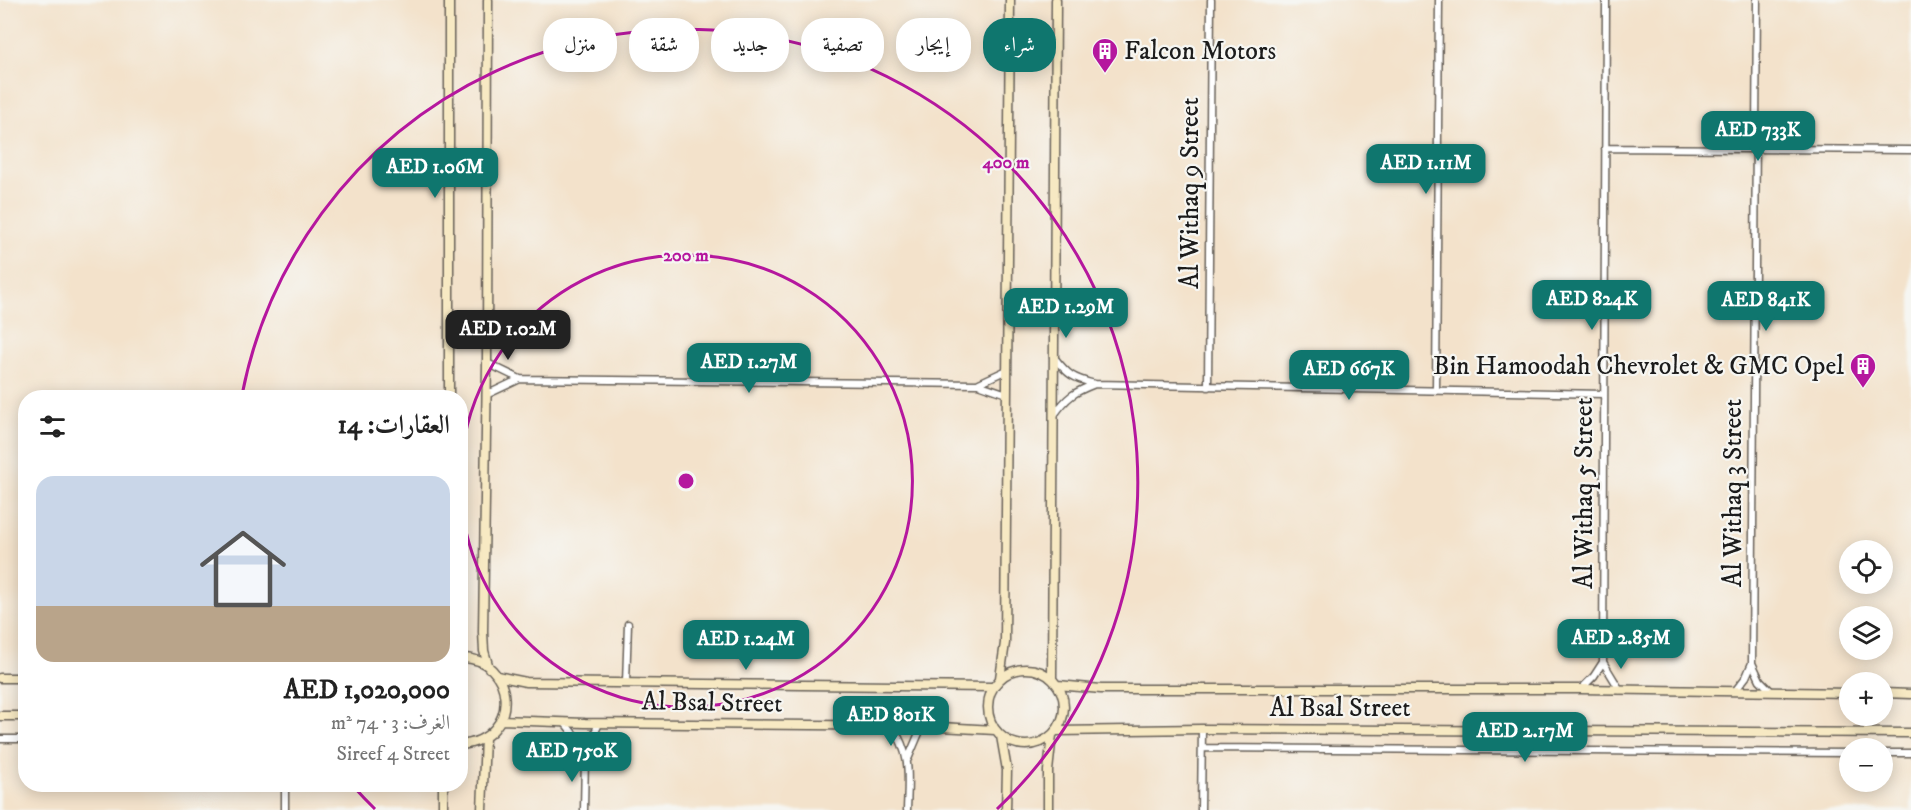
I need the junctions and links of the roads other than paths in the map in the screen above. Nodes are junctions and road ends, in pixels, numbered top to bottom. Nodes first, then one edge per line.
1 (449, 0) edge
2 (488, 0) edge
3 (1010, 0) edge
4 (1056, 0) edge
5 (1211, 0) edge
6 (1439, 0) edge
7 (1606, 0) edge
8 (1757, 0) edge
9 (1605, 148) junction
10 (1755, 150) junction
11 (1911, 150) edge
12 (1053, 356) junction
13 (487, 363) junction
14 (1007, 370) junction
15 (520, 379) junction
16 (978, 384) junction
17 (1095, 384) junction
18 (1208, 387) junction
19 (449, 390) edge
20 (1436, 391) junction
21 (1007, 394) junction
22 (1604, 394) junction
23 (486, 395) junction
24 (1053, 416) junction
25 (628, 624) dead end
26 (468, 659) edge
27 (1603, 662) junction
28 (1752, 663) junction
29 (489, 668) junction
30 (497, 676) junction
31 (0, 678) edge
32 (18, 678) edge
33 (1000, 678) junction
34 (1055, 681) junction
35 (626, 683) junction
36 (992, 687) junction
37 (1581, 689) junction
38 (1620, 690) junction
39 (1735, 691) junction
40 (1772, 692) junction
41 (1839, 693) edge
42 (1893, 693) edge
43 (1911, 694) edge
44 (0, 716) edge
45 (18, 716) edge
46 (501, 720) junction
47 (564, 722) junction
48 (598, 723) junction
49 (892, 726) junction
50 (922, 726) junction
51 (1202, 729) junction
52 (998, 733) junction
53 (1054, 733) junction
54 (1911, 733) edge
55 (485, 738) junction
56 (0, 739) edge
57 (18, 739) edge
58 (468, 744) edge
59 (1202, 748) junction
60 (1839, 753) edge
61 (1893, 753) edge
62 (1911, 753) edge
63 (585, 757) junction
64 (908, 760) junction
65 (285, 792) edge
66 (443, 792) edge
67 (285, 810) edge
68 (443, 810) edge
69 (482, 810) edge
70 (584, 810) edge
71 (907, 810) edge
72 (1006, 810) edge
73 (1048, 810) edge
74 (1201, 810) edge

1 - 19 street
2 - 13 street
3 - 14 street
4 - 12 street
5 - 18 street, Al Withaq 9 Street
6 - 20 street
7 - 9 street, Al Withaq 5 Street
8 - 10 street, Al Withaq 3 Street
9 - 10 street
9 - 22 street, Al Withaq 5 Street
10 - 11 street
10 - 28 street, Al Withaq 3 Street
12 - 17 street
12 - 24 street
13 - 15 street
13 - 23 street
14 - 16 street
14 - 21 street
15 - 16 street
15 - 23 street
16 - 21 street
17 - 18 street
17 - 24 street
18 - 20 street
20 - 22 street
21 - 33 street
22 - 27 street, Al Withaq 5 Street
23 - 29 street
24 - 34 street
25 - 35 street
26 - 29 street
27 - 37 street
27 - 38 street
28 - 39 street
28 - 40 street
29 - 30 street
30 - 35 street, Al Bsal Street
30 - 46 street
31 - 32 street
33 - 34 street
33 - 36 street
34 - 37 street, Al Bsal Street
34 - 53 street
35 - 36 street, Al Bsal Street
36 - 52 street
37 - 38 street, Al Bsal Street
38 - 39 street, Al Bsal Street
39 - 40 street, Al Bsal Street
40 - 41 street, Al Bsal Street
42 - 43 street
44 - 45 street
46 - 47 street, Al Bsal Street
46 - 55 street
47 - 48 street, Al Bsal Street
47 - 63 street
48 - 49 street, Al Bsal Street
48 - 63 street
49 - 50 street, Al Bsal Street
49 - 64 street
50 - 52 street, Al Bsal Street
50 - 64 street
51 - 53 street, Al Bsal Street
51 - 54 street, Al Bsal Street
51 - 59 street
52 - 53 street
52 - 72 street
53 - 73 street
55 - 58 street
55 - 69 street
56 - 57 street
59 - 60 street
59 - 74 street
61 - 62 street
63 - 70 street
64 - 71 street
65 - 67 street
66 - 68 street

